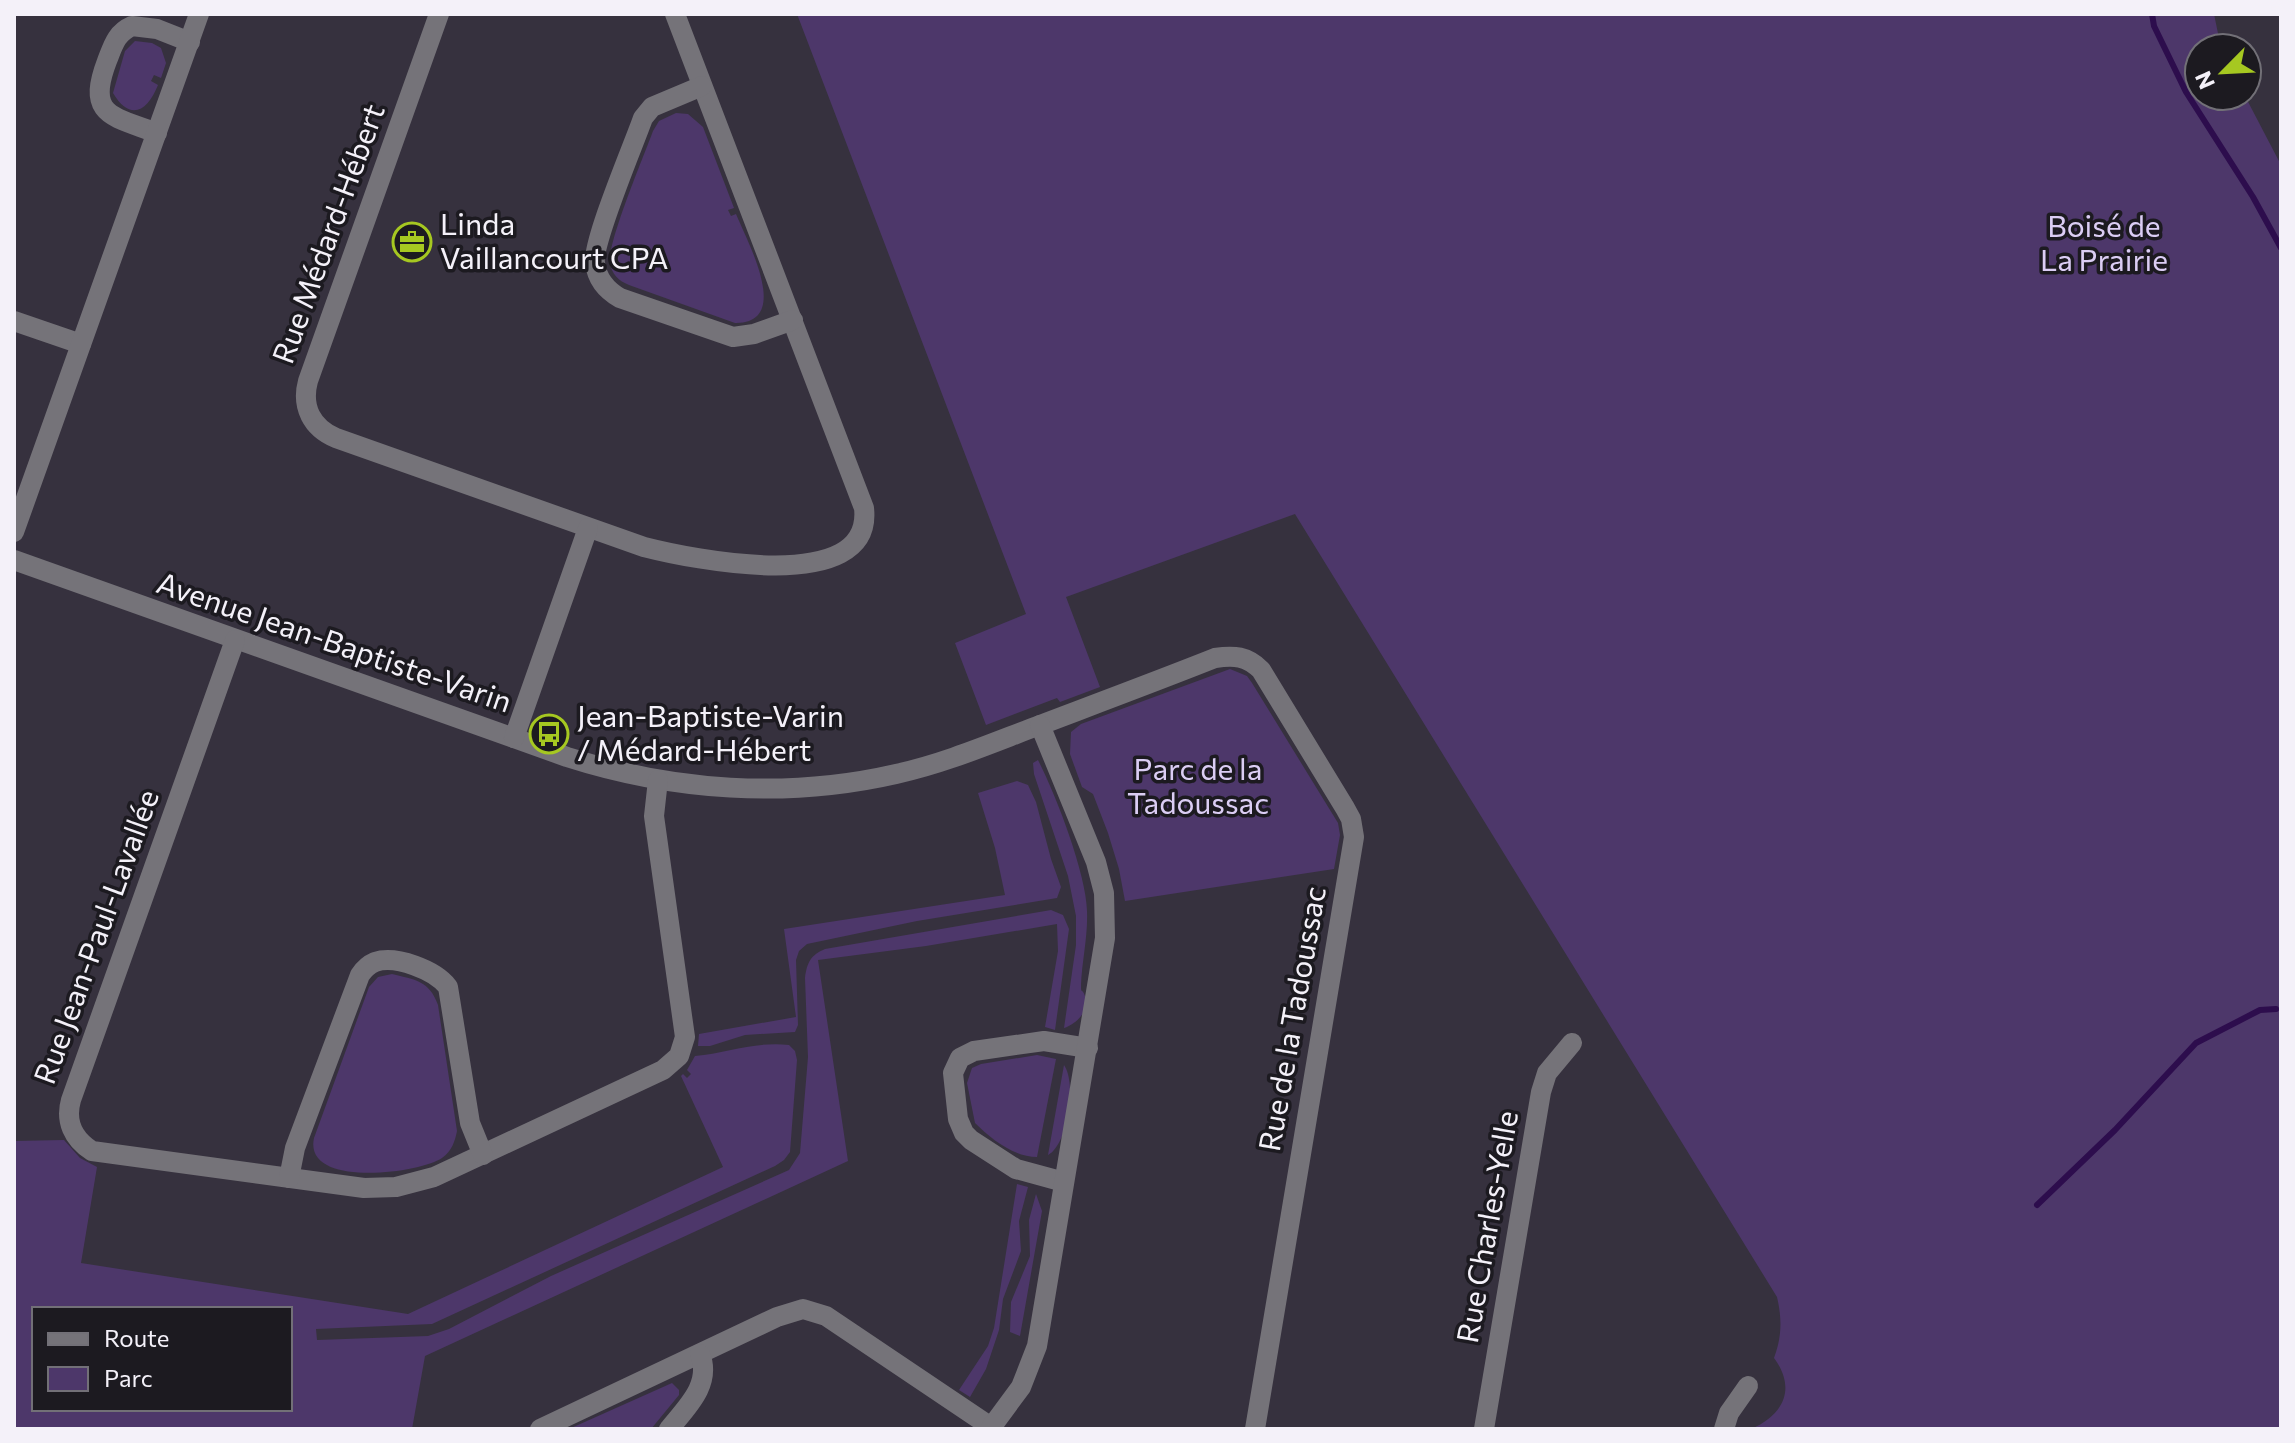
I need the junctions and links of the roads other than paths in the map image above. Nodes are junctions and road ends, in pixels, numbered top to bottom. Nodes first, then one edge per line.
1 (199, 14) edge
2 (439, 14) edge
3 (675, 14) edge
4 (190, 42) junction
5 (702, 86) junction
6 (157, 133) junction
7 (793, 320) junction
8 (14, 321) edge
9 (81, 344) junction
10 (588, 528) junction
11 (14, 532) edge
12 (14, 560) edge
13 (235, 640) junction
14 (1237, 656) joint
15 (1040, 725) junction
16 (514, 738) junction
17 (658, 780) junction
18 (1572, 1043) dead end
19 (1088, 1048) junction
20 (483, 1155) junction
21 (289, 1178) junction
22 (1064, 1182) junction
23 (700, 1354) junction
24 (1748, 1386) dead end
25 (992, 1428) edge
26 (540, 1429) edge
27 (669, 1429) edge
28 (1255, 1429) edge
29 (1484, 1429) edge
30 (1724, 1429) edge

1 - 4 street
2 - 10 street, Rue Médard-Hébert
3 - 5 street, Rue Médard-Hébert
4 - 6 street
4 - 6 street
5 - 7 street, Rue Médard-Hébert
5 - 7 street
6 - 9 street
7 - 10 street, Rue Médard-Hébert
8 - 9 street
9 - 11 street
10 - 16 street
12 - 13 street, Avenue Jean-Baptiste-Varin
13 - 16 street, Avenue Jean-Baptiste-Varin
13 - 21 street, Rue Jean-Paul-Lavallée
14 - 15 street, Avenue Jean-Baptiste-Varin
14 - 28 street, Rue de la Tadoussac
15 - 17 street, Avenue Jean-Baptiste-Varin
15 - 19 street
16 - 17 street, Avenue Jean-Baptiste-Varin
17 - 20 street, Rue Jean-Paul-Lavallée
18 - 29 street, Rue Charles-Yelle
19 - 22 street
19 - 22 street
20 - 21 street, Rue Jean-Paul-Lavallée
20 - 21 street
22 - 25 street
23 - 25 street
23 - 26 street
23 - 27 street
24 - 30 street

